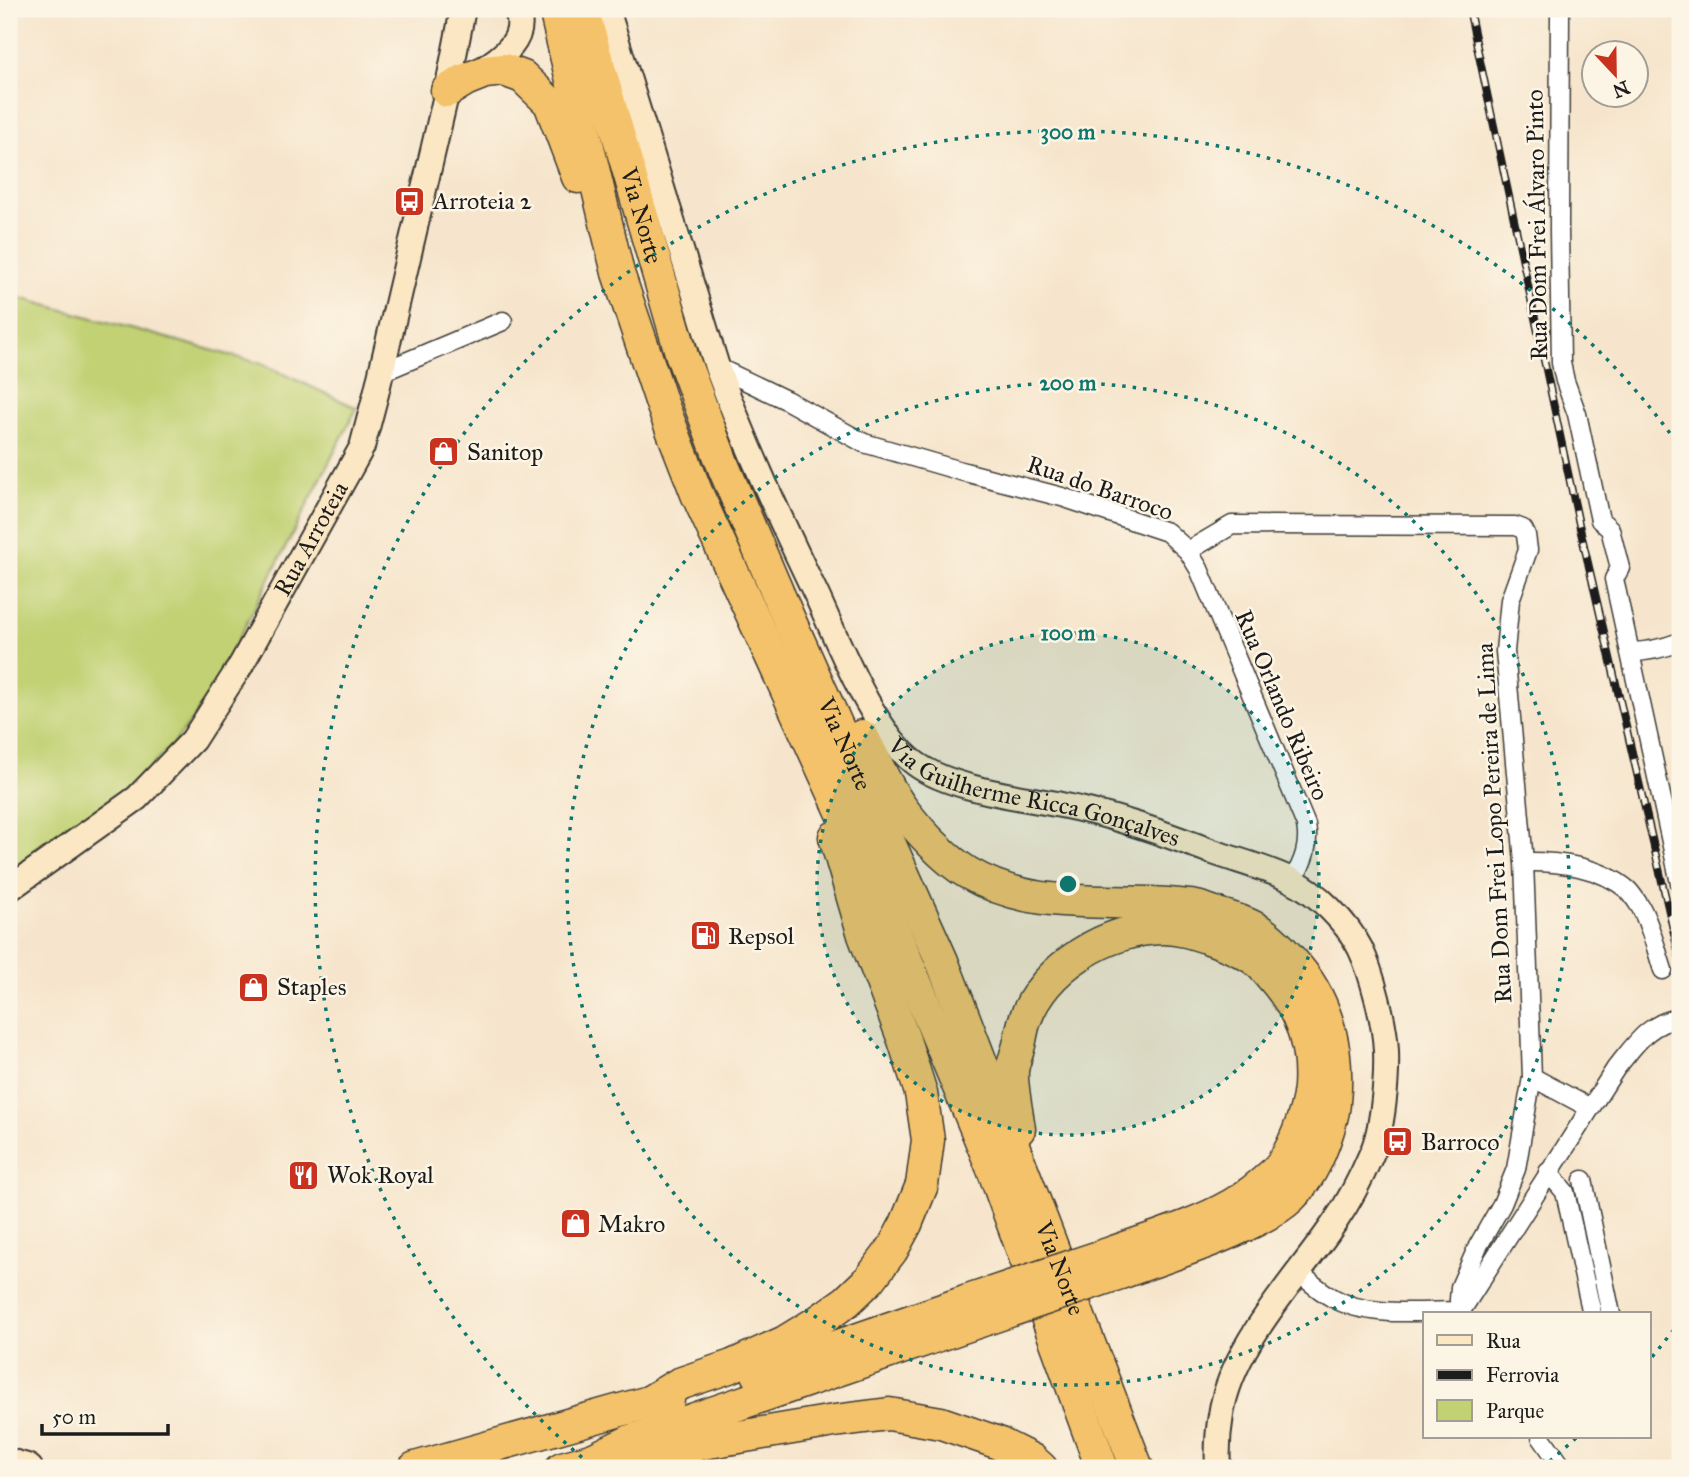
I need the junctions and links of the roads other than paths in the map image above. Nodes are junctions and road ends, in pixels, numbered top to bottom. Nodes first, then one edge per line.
1 (463, 9) edge
2 (516, 9) edge
3 (555, 9) edge
4 (582, 9) edge
5 (607, 9) edge
6 (1560, 9) edge
7 (456, 86) junction
8 (618, 273) junction
9 (503, 321) dead end
10 (717, 367) junction
11 (382, 372) junction
12 (1523, 529) joint
13 (1188, 551) junction
14 (728, 562) junction
15 (789, 617) junction
16 (1680, 642) edge
17 (1630, 652) junction
18 (1524, 862) junction
19 (1293, 880) junction
20 (1680, 883) edge
21 (9, 889) edge
22 (1663, 970) dead end
23 (1680, 1017) edge
24 (1532, 1077) junction
25 (1590, 1108) junction
26 (1548, 1172) junction
27 (1026, 1179) junction
28 (1583, 1180) dead end
29 (1596, 1243) junction
30 (1577, 1246) junction
31 (1118, 1262) junction
32 (1298, 1272) junction
33 (972, 1312) junction
34 (1423, 1312) edge
35 (1461, 1312) edge
36 (1462, 1312) edge
37 (1592, 1312) edge
38 (1611, 1312) edge
39 (649, 1402) junction
40 (1542, 1438) edge
41 (9, 1460) edge
42 (594, 1460) junction
43 (30, 1468) edge
44 (415, 1468) edge
45 (562, 1468) edge
46 (1041, 1468) edge
47 (1102, 1468) edge
48 (1137, 1468) edge
49 (1218, 1468) edge
50 (1563, 1468) edge

1 - 7 street, Rua Arroteia
2 - 7 street
3 - 8 highway, Via Norte
4 - 15 highway, Via Norte
5 - 10 street, Via Guilherme Ricca Gonçalves
6 - 17 street, Rua Dom Frei Álvaro Pinto
7 - 8 highway
7 - 11 street, Rua Arroteia
8 - 14 highway, Via Norte
9 - 11 street
10 - 13 street, Rua do Barroco
10 - 19 street, Via Guilherme Ricca Gonçalves
11 - 21 street, Rua Arroteia
12 - 13 street, Rua do Barroco
12 - 18 street, Rua Dom Frei Lopo Pereira de Lima
13 - 19 street, Rua Orlando Ribeiro
14 - 39 highway
14 - 47 highway, Via Norte
15 - 27 highway, Via Norte
15 - 31 highway
16 - 17 street
17 - 20 street, Rua Dom Frei Álvaro Pinto
18 - 22 street
18 - 24 street, Rua Dom Frei Lopo Pereira de Lima
19 - 32 street, Via Guilherme Ricca Gonçalves
23 - 25 street
24 - 25 street
24 - 35 street, Rua Dom Frei Lopo Pereira de Lima
25 - 26 street
26 - 30 street
26 - 36 street
27 - 31 highway
27 - 48 highway, Via Norte
28 - 29 street
29 - 30 street
29 - 38 street
30 - 37 street
31 - 33 highway, bridge
32 - 34 street
32 - 49 street, Via Guilherme Ricca Gonçalves
33 - 39 highway
33 - 42 highway
39 - 44 highway
40 - 50 street
41 - 43 street
42 - 45 highway
42 - 46 highway

